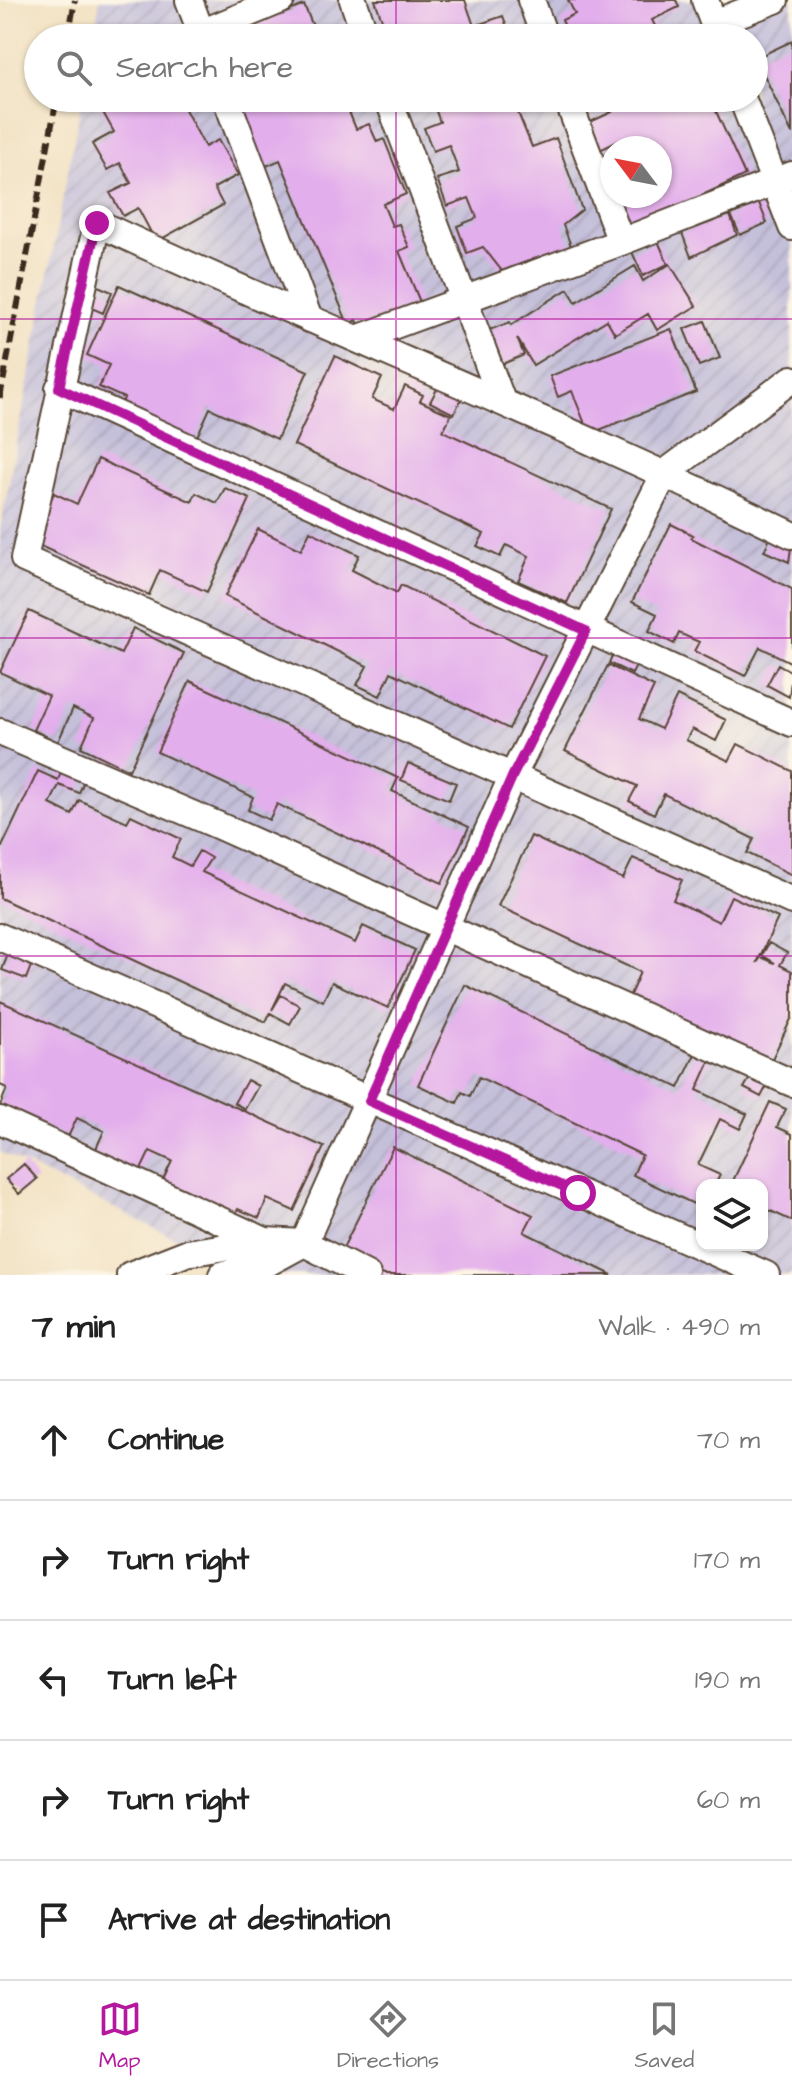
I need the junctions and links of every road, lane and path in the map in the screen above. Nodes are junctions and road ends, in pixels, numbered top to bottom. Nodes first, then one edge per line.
1 (189, 0) edge
2 (281, 0) edge
3 (353, 0) edge
4 (531, 0) edge
5 (775, 0) edge
6 (713, 20) edge
7 (198, 24) edge
8 (227, 24) edge
9 (361, 24) edge
10 (540, 24) edge
11 (231, 112) edge
12 (393, 112) edge
13 (572, 112) edge
14 (749, 112) edge
15 (783, 178) edge
16 (792, 227) edge
17 (621, 242) junction
18 (464, 301) junction
19 (309, 319) junction
20 (357, 339) junction
21 (792, 380) edge
22 (59, 388) junction
23 (502, 401) junction
24 (665, 473) junction
25 (792, 535) edge
26 (586, 631) junction
27 (792, 723) edge
28 (0, 732) edge
29 (513, 775) junction
30 (792, 901) edge
31 (446, 927) junction
32 (0, 937) edge
33 (792, 1083) edge
34 (369, 1101) junction
35 (0, 1120) edge
36 (265, 1241) junction
37 (304, 1243) junction
38 (130, 1275) edge
39 (222, 1275) edge
40 (367, 1275) edge
41 (766, 1275) edge

1 - 7 street
2 - 8 street
3 - 9 street
4 - 10 street
5 - 6 street
11 - 19 street
12 - 18 street
13 - 17 street
14 - 15 street
15 - 16 street
15 - 17 street
17 - 18 street
18 - 20 street
18 - 23 street
19 - 20 street
19 - 22 street
20 - 23 street
21 - 24 street
22 - 26 street
22 - 29 street
23 - 24 street
24 - 25 street
24 - 26 street
26 - 27 street
26 - 29 street
28 - 31 street
29 - 30 street
29 - 31 street
31 - 33 street
31 - 34 street
32 - 34 street
34 - 37 street
34 - 41 street
35 - 36 street
36 - 37 street
36 - 38 street
37 - 39 street
37 - 40 street

